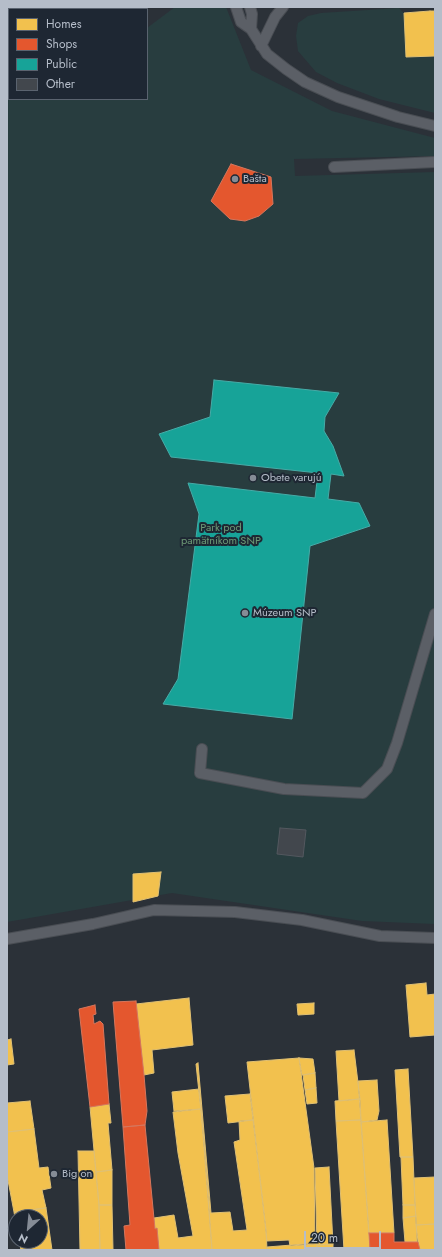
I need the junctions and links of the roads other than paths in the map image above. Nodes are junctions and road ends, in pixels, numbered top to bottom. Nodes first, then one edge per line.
1 (236, 7) edge
2 (250, 7) edge
3 (283, 7) edge
4 (251, 29) junction
5 (261, 46) junction
6 (435, 126) edge
7 (435, 162) edge
8 (334, 167) dead end
9 (435, 614) edge
10 (202, 749) dead end
11 (435, 938) edge
12 (7, 939) edge

1 - 4 lane
2 - 4 lane
3 - 5 lane
4 - 5 lane
5 - 6 lane
7 - 8 lane
9 - 10 lane
11 - 12 lane

